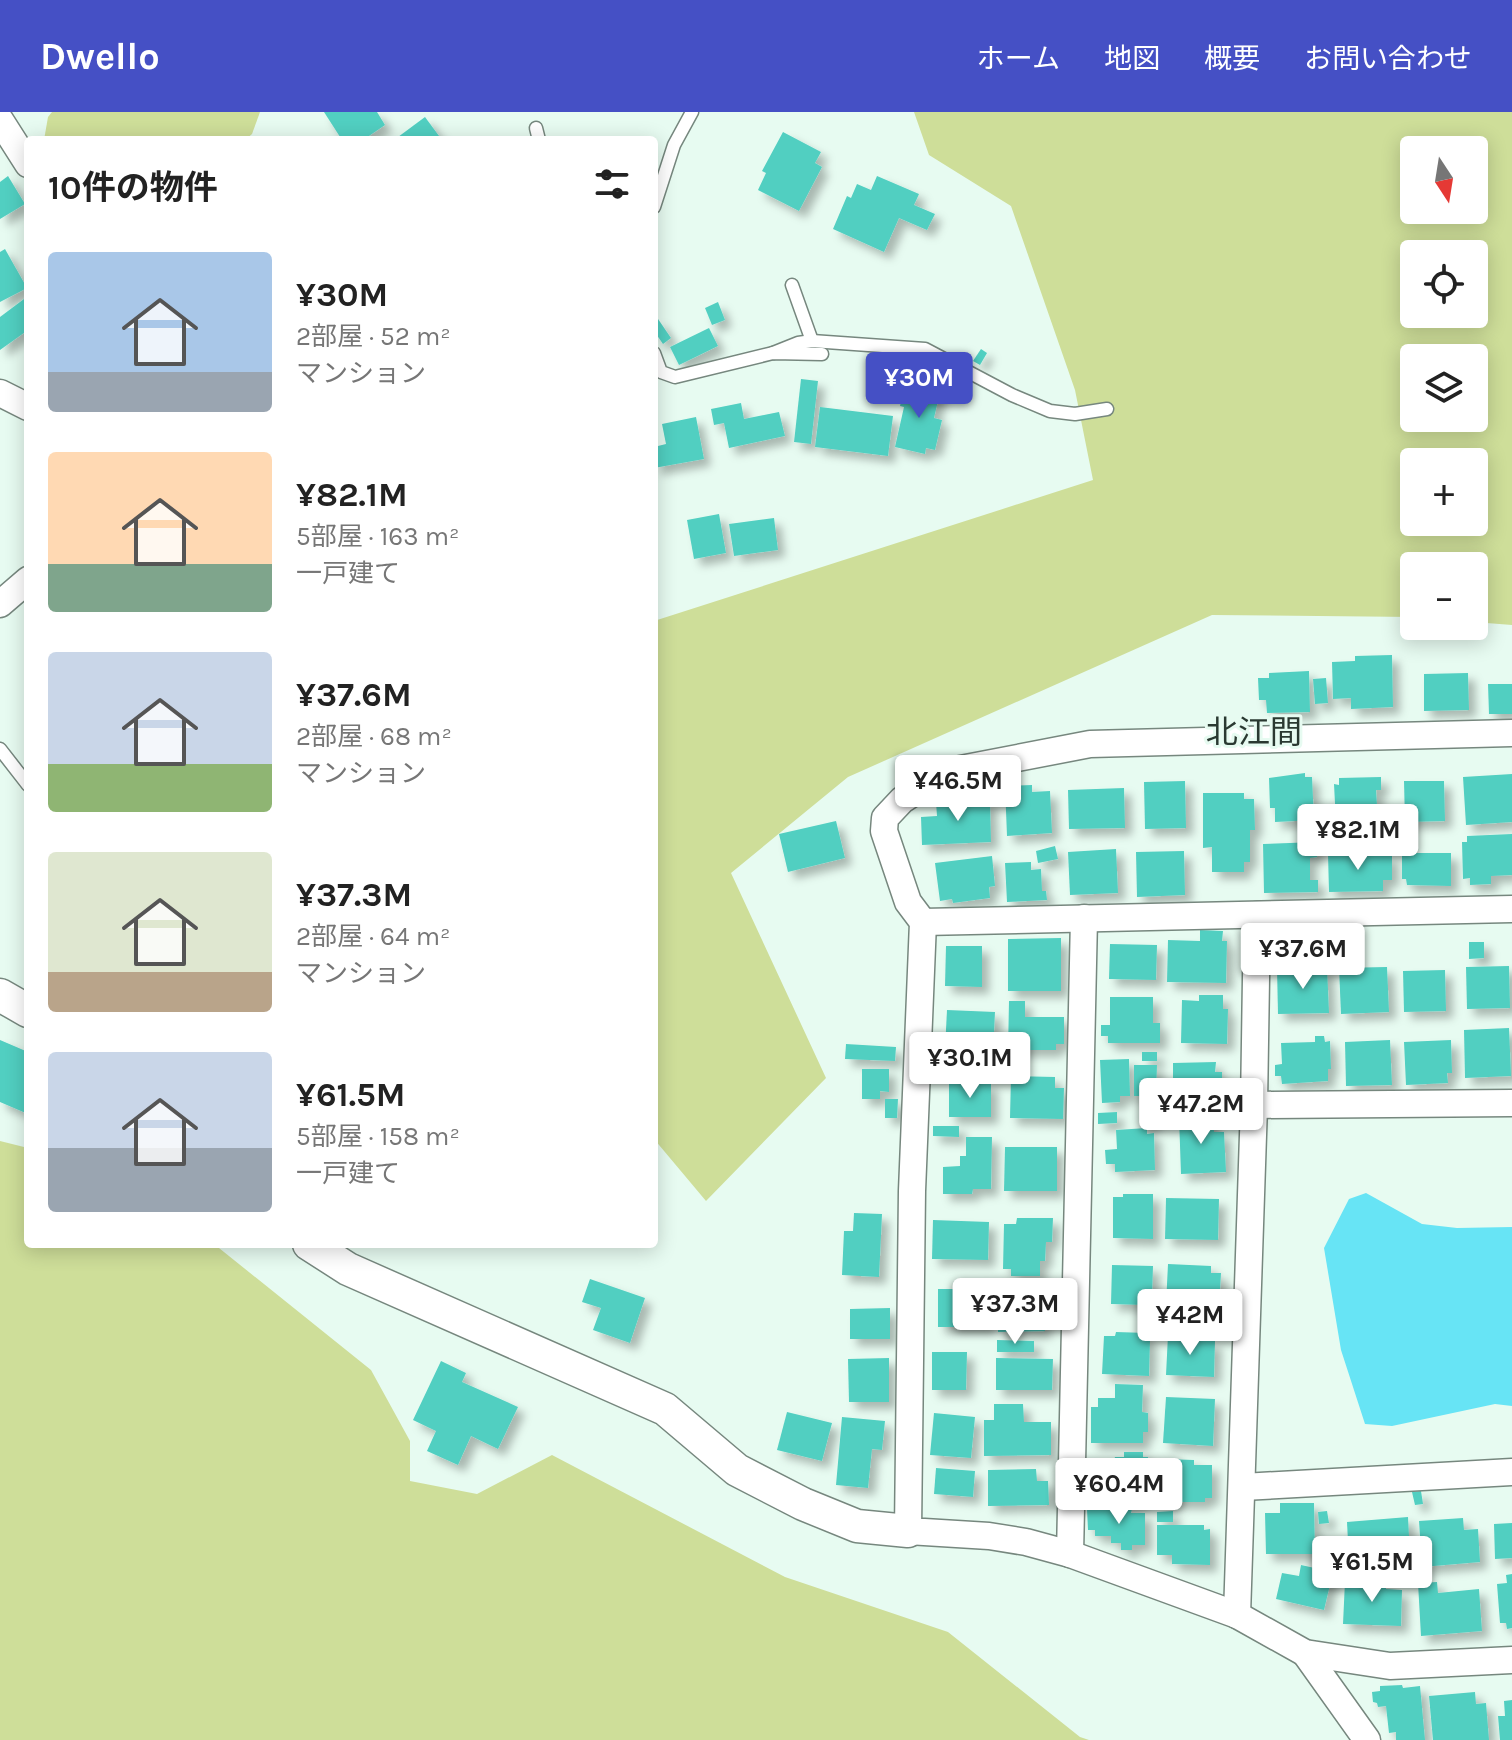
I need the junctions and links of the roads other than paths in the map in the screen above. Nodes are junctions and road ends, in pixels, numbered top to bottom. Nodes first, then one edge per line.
1 (692, 112) edge
2 (0, 120) edge
3 (24, 158) edge
4 (658, 195) edge
5 (792, 285) dead end
6 (812, 341) junction
7 (773, 353) junction
8 (822, 354) dead end
9 (658, 364) edge
10 (0, 393) edge
11 (24, 405) edge
12 (1107, 409) dead end
13 (24, 583) edge
14 (0, 604) edge
15 (1512, 733) edge
16 (0, 749) edge
17 (24, 780) edge
18 (1512, 909) edge
19 (1257, 915) junction
20 (1084, 918) junction
21 (923, 922) junction
22 (0, 995) edge
23 (24, 1009) edge
24 (1512, 1103) edge
25 (1254, 1105) junction
26 (315, 1248) edge
27 (1512, 1472) edge
28 (1243, 1487) junction
29 (908, 1531) junction
30 (1070, 1554) junction
31 (1237, 1615) junction
32 (1305, 1653) junction
33 (1512, 1660) edge
34 (1367, 1740) edge

1 - 4 lane
2 - 3 street
5 - 6 lane
6 - 7 lane
6 - 12 lane
7 - 8 lane
7 - 9 lane
10 - 11 street
13 - 14 street
15 - 21 street
16 - 17 lane
18 - 19 street
19 - 20 street
19 - 25 street
20 - 21 street
20 - 30 street
21 - 29 street
22 - 23 street
24 - 25 street
25 - 28 street
26 - 29 street
27 - 28 street
28 - 31 street
29 - 30 street
30 - 31 street
31 - 32 street
32 - 33 street
32 - 34 street

